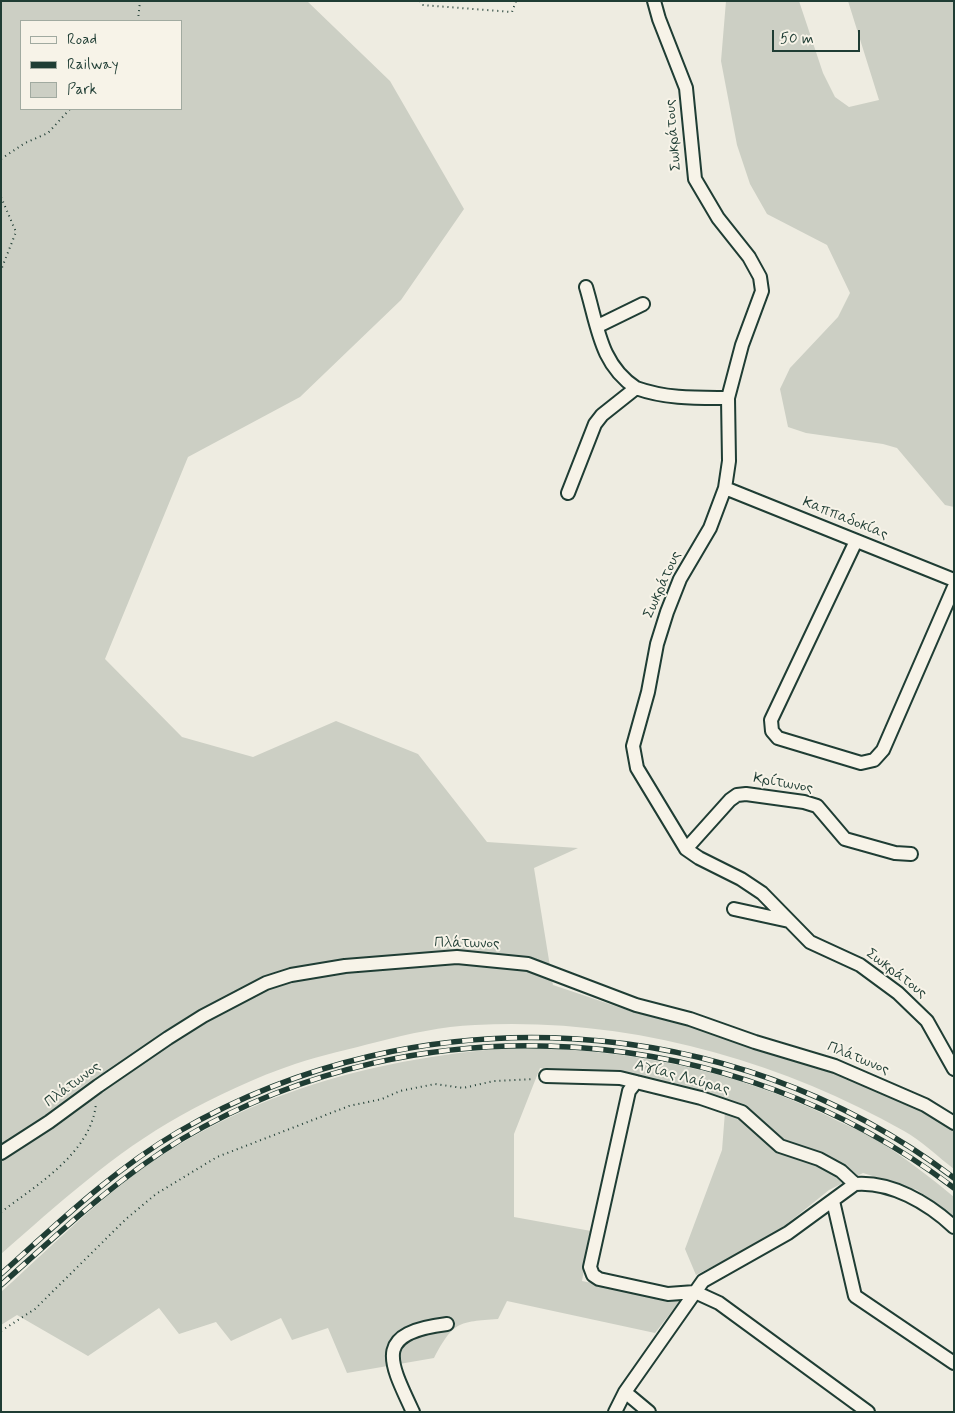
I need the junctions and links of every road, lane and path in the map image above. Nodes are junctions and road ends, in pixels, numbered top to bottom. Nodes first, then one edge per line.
1 (140, 1) edge
2 (420, 1) edge
3 (516, 1) edge
4 (654, 1) edge
5 (138, 20) edge
6 (69, 110) edge
7 (1, 159) edge
8 (1, 197) edge
9 (1, 270) edge
10 (586, 287) dead end
11 (643, 304) dead end
12 (598, 326) junction
13 (636, 388) junction
14 (728, 398) junction
15 (725, 488) junction
16 (568, 493) dead end
17 (856, 541) junction
18 (954, 580) edge
19 (954, 587) edge
20 (686, 849) junction
21 (911, 854) dead end
22 (734, 909) dead end
23 (789, 921) junction
24 (954, 1069) edge
25 (546, 1076) joint
26 (636, 1082) junction
27 (98, 1086) junction
28 (954, 1123) edge
29 (1, 1154) edge
30 (855, 1184) junction
31 (833, 1201) junction
32 (1, 1212) edge
33 (954, 1227) edge
34 (695, 1292) junction
35 (447, 1324) dead end
36 (1, 1332) edge
37 (954, 1363) edge
38 (625, 1392) junction
39 (412, 1412) edge
40 (615, 1412) edge
41 (649, 1412) edge
42 (868, 1412) edge

1 - 5 path
2 - 3 path
4 - 14 street, Σωκράτους
6 - 7 path
8 - 9 path
10 - 12 street
11 - 12 street
12 - 13 street
13 - 14 street
13 - 16 street
14 - 15 street, Σωκράτους
15 - 17 street, Καππαδοκίας
15 - 20 street, Σωκράτους
17 - 18 street, Καππαδοκίας
17 - 19 street
20 - 21 street, Κρίτωνος
20 - 23 street, Σωκράτους
22 - 23 street
23 - 24 street, Σωκράτους
25 - 26 street, Αγίας Λαύρας
25 - 36 path
26 - 30 street, Αγίας Λαύρας
26 - 34 street
27 - 28 street, Πλάτωνος
27 - 29 street, Πλάτωνος
27 - 32 path
30 - 31 street
30 - 33 street
31 - 34 street
31 - 37 street
34 - 38 street
34 - 42 street
35 - 39 street
38 - 40 street
38 - 41 street

